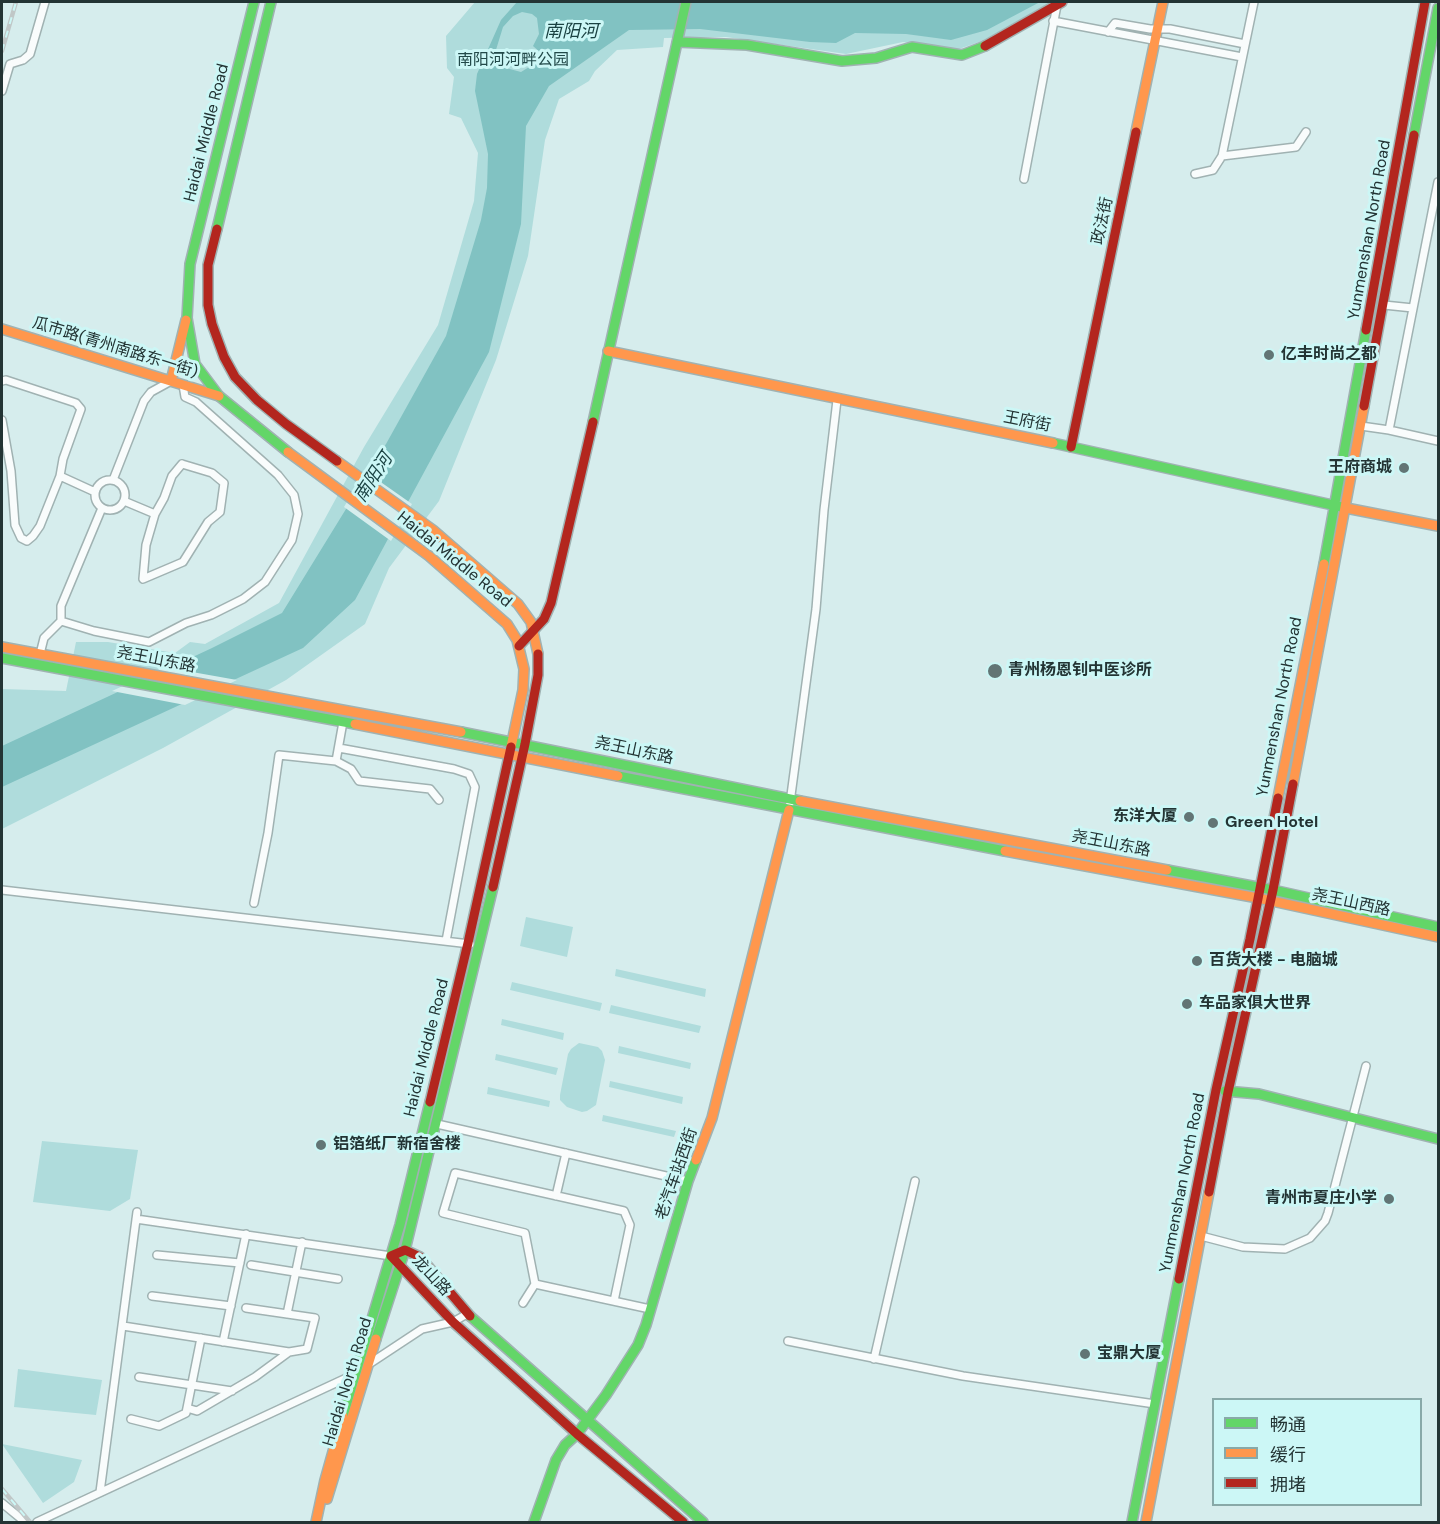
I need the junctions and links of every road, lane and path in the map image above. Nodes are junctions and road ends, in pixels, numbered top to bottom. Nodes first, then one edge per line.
1 (45, 2) edge
2 (254, 2) edge
3 (271, 2) edge
4 (686, 2) edge
5 (1163, 2) edge
6 (1254, 2) edge
7 (1425, 2) edge
8 (1059, 3) edge
9 (1438, 8) edge
10 (1053, 21) junction
11 (1157, 28) junction
12 (1108, 32) junction
13 (678, 38) junction
14 (1155, 41) junction
15 (1245, 44) junction
16 (1435, 56) edge
17 (1242, 57) junction
18 (2, 91) edge
19 (1306, 132) dead end
20 (1222, 156) junction
21 (1195, 174) dead end
22 (1024, 179) dead end
23 (1438, 184) edge
24 (1384, 304) junction
25 (1413, 308) junction
26 (187, 318) junction
27 (2, 330) edge
28 (608, 351) junction
29 (2, 381) edge
30 (171, 381) junction
31 (183, 385) junction
32 (219, 396) junction
33 (837, 400) junction
34 (2, 420) edge
35 (1361, 426) junction
36 (1389, 430) junction
37 (1438, 441) edge
38 (1071, 447) junction
39 (60, 476) junction
40 (113, 480) junction
41 (96, 492) junction
42 (124, 501) junction
43 (1340, 507) junction
44 (102, 508) junction
45 (155, 514) junction
46 (1438, 526) edge
47 (61, 621) junction
48 (534, 631) junction
49 (2, 646) edge
50 (519, 646) junction
51 (40, 654) junction
52 (2, 658) edge
53 (340, 721) junction
54 (513, 742) junction
55 (525, 744) junction
56 (339, 748) junction
57 (510, 754) junction
58 (523, 757) junction
59 (336, 761) junction
60 (791, 799) junction
61 (439, 800) dead end
62 (789, 810) junction
63 (1260, 887) junction
64 (2, 890) edge
65 (1273, 890) junction
66 (1258, 898) junction
67 (1271, 900) junction
68 (254, 903) dead end
69 (1438, 927) edge
70 (1438, 937) edge
71 (446, 941) junction
72 (468, 943) junction
73 (481, 946) junction
74 (1366, 1066) dead end
75 (1216, 1090) junction
76 (1228, 1092) junction
77 (1354, 1117) junction
78 (437, 1124) junction
79 (1438, 1139) edge
80 (566, 1153) junction
81 (688, 1180) junction
82 (915, 1181) dead end
83 (556, 1196) junction
84 (246, 1234) junction
85 (1201, 1236) junction
86 (303, 1242) junction
87 (405, 1250) junction
88 (157, 1255) dead end
89 (391, 1256) junction
90 (240, 1263) junction
91 (251, 1265) dead end
92 (401, 1265) junction
93 (338, 1279) dead end
94 (535, 1284) junction
95 (152, 1296) dead end
96 (614, 1301) junction
97 (524, 1303) dead end
98 (231, 1306) junction
99 (246, 1308) dead end
100 (650, 1309) junction
101 (287, 1314) junction
102 (467, 1314) junction
103 (453, 1322) junction
104 (123, 1326) junction
105 (201, 1338) junction
106 (788, 1341) dead end
107 (223, 1342) junction
108 (289, 1352) junction
109 (874, 1359) junction
110 (369, 1364) junction
111 (354, 1375) junction
112 (139, 1377) dead end
113 (192, 1385) junction
114 (232, 1391) junction
115 (1155, 1404) junction
116 (187, 1408) junction
117 (131, 1419) dead end
118 (586, 1421) junction
119 (577, 1434) junction
120 (100, 1491) junction
121 (2, 1503) edge
122 (40, 1521) edge
123 (25, 1522) edge
124 (316, 1522) edge
125 (321, 1522) edge
126 (534, 1522) edge
127 (684, 1522) edge
128 (703, 1522) edge
129 (1132, 1522) edge
130 (1146, 1522) edge

1 - 18 street
2 - 26 main road, Haidai Middle Road
3 - 48 main road, Haidai Middle Road
4 - 13 main road
5 - 11 main road, 政法街
6 - 15 street
7 - 43 main road, Yunmenshan North Road
8 - 10 street
8 - 13 main road
9 - 16 main road, Yunmenshan North Road
10 - 12 street
10 - 22 street
11 - 12 street
11 - 14 main road, 政法街
11 - 15 street
12 - 14 street
13 - 28 main road
14 - 17 street
14 - 38 main road, 政法街
15 - 17 street
16 - 24 main road, Yunmenshan North Road
17 - 20 street
19 - 20 street
20 - 21 street
23 - 25 street
24 - 25 street
24 - 35 main road, Yunmenshan North Road
25 - 36 street
26 - 30 main road
26 - 32 main road, Haidai Middle Road
27 - 30 main road, 瓜市路(青州南路东一街)
28 - 33 main road, 王府街
28 - 48 main road
29 - 39 street
30 - 31 main road, 瓜市路(青州南路东一街)
30 - 40 street
31 - 32 main road, 瓜市路(青州南路东一街)
31 - 47 street
32 - 50 main road, Haidai Middle Road
33 - 38 main road, 王府街
33 - 60 street
34 - 39 street
35 - 36 street
35 - 43 main road, Yunmenshan North Road
36 - 37 street
38 - 43 main road, 王府街
39 - 41 street
40 - 41 street
40 - 42 street
41 - 44 street
42 - 44 street
42 - 45 street
43 - 46 main road, 王府街
43 - 63 main road, Yunmenshan North Road
43 - 65 main road, Yunmenshan North Road
44 - 47 street
45 - 45 street
47 - 51 street
48 - 50 main road
48 - 55 main road, Haidai Middle Road
49 - 51 main road, 尧王山东路
50 - 54 main road, Haidai Middle Road
51 - 54 main road, 尧王山东路
52 - 53 main road, 尧王山东路
53 - 56 street
53 - 57 main road, 尧王山东路
54 - 55 main road, 尧王山东路
54 - 57 main road, Haidai Middle Road
55 - 58 main road, Haidai Middle Road
55 - 60 main road, 尧王山东路
56 - 59 street
56 - 71 street
57 - 58 main road, 尧王山东路
57 - 72 main road, Haidai Middle Road
58 - 62 main road, 尧王山东路
58 - 73 main road, Haidai Middle Road
59 - 61 street
59 - 68 street
60 - 62 street
60 - 63 main road, 尧王山东路
62 - 66 main road, 尧王山东路
62 - 81 main road, 老汽车站西街
63 - 65 main road, 尧王山西路
63 - 66 main road, Yunmenshan North Road
64 - 71 street
65 - 67 main road, Yunmenshan North Road
65 - 69 main road, 尧王山西路
66 - 67 main road, 尧王山西路
66 - 75 main road, Yunmenshan North Road
67 - 70 main road, 尧王山西路
67 - 76 main road, Yunmenshan North Road
71 - 72 street
72 - 73 street
72 - 89 main road, Haidai Middle Road
73 - 78 main road, Haidai Middle Road
74 - 77 street
75 - 76 main road
75 - 115 main road, Yunmenshan North Road
76 - 77 main road
76 - 85 main road, Yunmenshan North Road
77 - 79 main road
77 - 85 street
78 - 80 street
78 - 87 main road, Haidai Middle Road
80 - 81 street
80 - 83 street
81 - 100 main road, 老汽车站西街
82 - 109 street
83 - 94 street
83 - 96 street
84 - 86 street
84 - 90 street
84 - 104 street
85 - 130 main road, Yunmenshan North Road
86 - 89 street
86 - 101 street
87 - 89 main road, 龙山路
87 - 92 main road, Haidai North Road
87 - 102 main road, 龙山路
88 - 90 street
89 - 92 main road, 龙山路
89 - 111 main road, Haidai North Road
90 - 98 street
91 - 93 street
92 - 103 main road, 龙山路
92 - 110 main road, Haidai North Road
94 - 96 street
94 - 97 street
95 - 98 street
96 - 100 street
98 - 107 street
99 - 101 street
100 - 118 main road, 老汽车站西街
101 - 108 street
102 - 103 street
102 - 118 main road, 龙山路
103 - 110 street
103 - 119 main road, 龙山路
104 - 105 street
104 - 120 street
105 - 107 street
105 - 113 street
106 - 109 street
107 - 108 street
108 - 114 street
109 - 115 street
110 - 111 street
110 - 125 main road, Haidai North Road
111 - 120 street
111 - 124 main road, Haidai North Road
112 - 113 street
113 - 114 street
113 - 116 street
114 - 116 street
115 - 129 main road, Yunmenshan North Road
116 - 117 street
118 - 119 main road, 老汽车站西街
118 - 128 main road, 龙山路
119 - 126 main road, 老汽车站西街
119 - 127 main road, 龙山路
120 - 122 street
121 - 123 street

